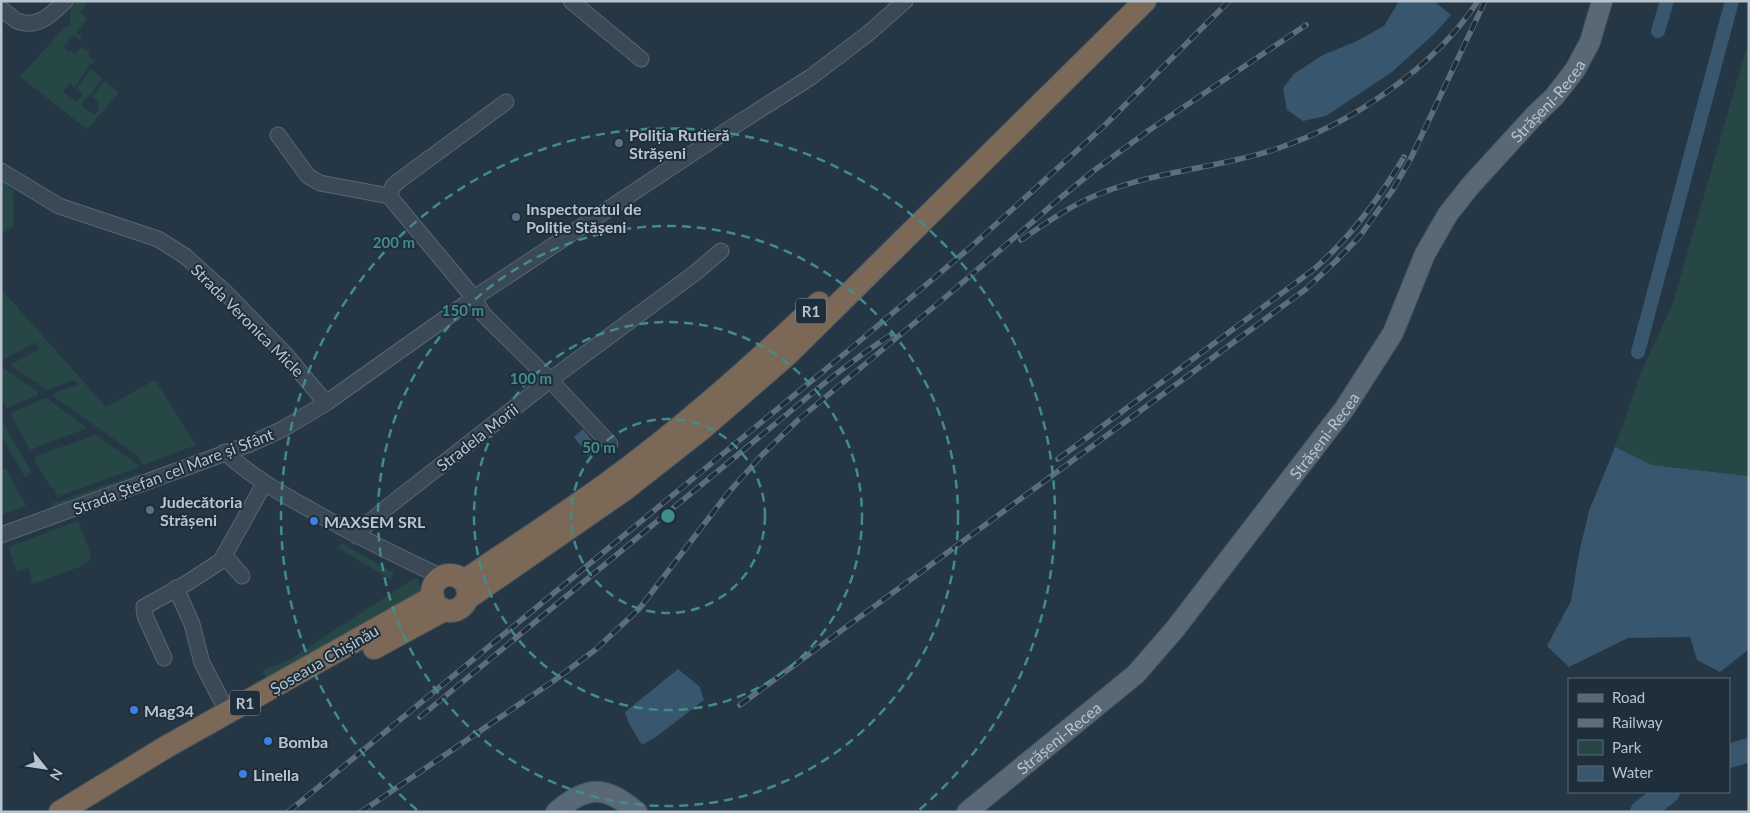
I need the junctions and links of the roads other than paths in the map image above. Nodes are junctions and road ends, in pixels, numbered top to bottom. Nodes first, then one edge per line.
1 (65, 1) edge
2 (571, 1) edge
3 (904, 1) edge
4 (1124, 1) edge
5 (1145, 1) edge
6 (1602, 1) edge
7 (1, 8) edge
8 (642, 59) dead end
9 (506, 102) dead end
10 (278, 135) dead end
11 (1, 171) edge
12 (389, 196) junction
13 (721, 251) dead end
14 (474, 298) junction
15 (550, 380) junction
16 (326, 403) junction
17 (610, 444) dead end
18 (225, 452) junction
19 (264, 484) junction
20 (1, 535) edge
21 (356, 536) junction
22 (224, 555) junction
23 (242, 576) dead end
24 (442, 577) junction
25 (176, 588) junction
26 (466, 589) junction
27 (438, 604) junction
28 (164, 658) dead end
29 (228, 713) junction
30 (60, 812) edge
31 (80, 812) edge
32 (556, 812) edge
33 (637, 812) edge
34 (968, 812) edge

1 - 7 street
2 - 8 street
3 - 14 street, Strada Ștefan cel Mare și Sfânt
4 - 26 highway, R1
5 - 26 highway, R1
6 - 34 main road, Strășeni-Recea
9 - 12 street
10 - 12 street
11 - 16 street, Strada Veronica Micle
12 - 14 street
13 - 15 street, Stradela Morii
14 - 15 street
14 - 16 street, Strada Ștefan cel Mare și Sfânt
15 - 17 street
15 - 21 street, Stradela Morii
16 - 18 street, Strada Ștefan cel Mare și Sfânt
18 - 19 street
18 - 20 street, Strada Ștefan cel Mare și Sfânt
19 - 21 street
19 - 22 street
21 - 24 street
22 - 23 street
22 - 25 street
24 - 26 highway
24 - 27 highway
25 - 28 street
25 - 29 street
26 - 27 highway
27 - 29 highway, Șoseaua Chișinău / R1
27 - 31 highway
29 - 30 highway, Șoseaua Chișinău / R1
32 - 33 main road

